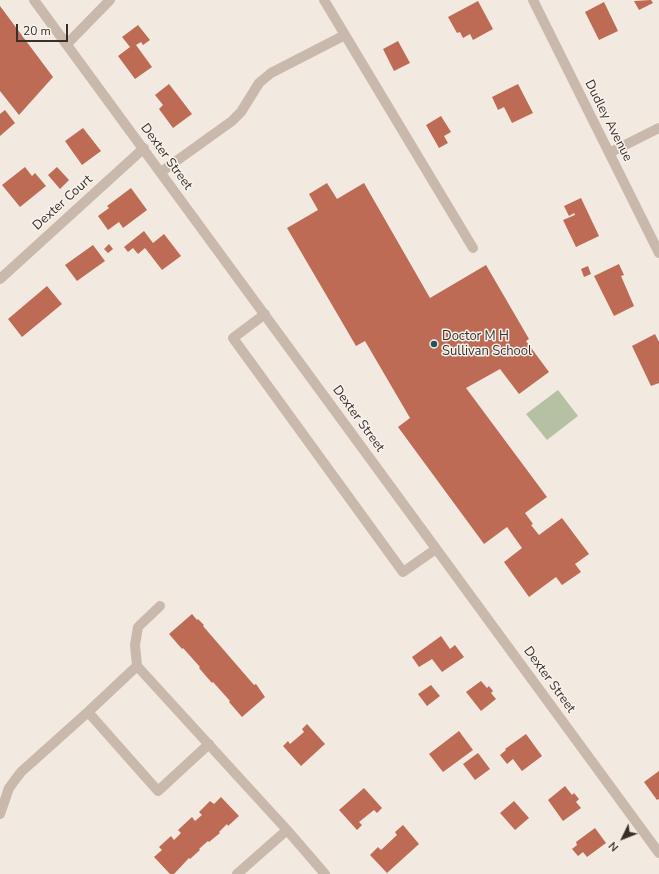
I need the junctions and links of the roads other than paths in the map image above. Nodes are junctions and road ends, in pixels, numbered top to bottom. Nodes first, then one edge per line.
1 (34, 0) edge
2 (110, 0) edge
3 (324, 0) edge
4 (533, 0) edge
5 (345, 35) junction
6 (68, 44) junction
7 (659, 128) edge
8 (144, 148) junction
9 (609, 152) junction
10 (161, 172) junction
11 (473, 248) dead end
12 (659, 253) edge
13 (0, 279) edge
14 (265, 314) junction
15 (436, 549) junction
16 (160, 606) dead end
17 (137, 666) junction
18 (88, 712) junction
19 (209, 744) junction
20 (0, 814) edge
21 (287, 830) junction
22 (659, 853) edge
23 (237, 874) edge
24 (325, 874) edge

1 - 6 street, Dexter Street
2 - 6 street
3 - 5 street
4 - 9 street, Dudley Avenue
5 - 10 street
5 - 11 street
6 - 8 street, Dexter Street
7 - 9 street
8 - 10 street, Dexter Street
8 - 13 street, Dexter Court
9 - 12 street, Dudley Avenue
10 - 14 street, Dexter Street
14 - 15 street, Dexter Street
14 - 15 street
15 - 22 street, Dexter Street
16 - 17 street
17 - 18 street
17 - 19 street
18 - 19 street
18 - 20 street
19 - 21 street
21 - 23 street
21 - 24 street

